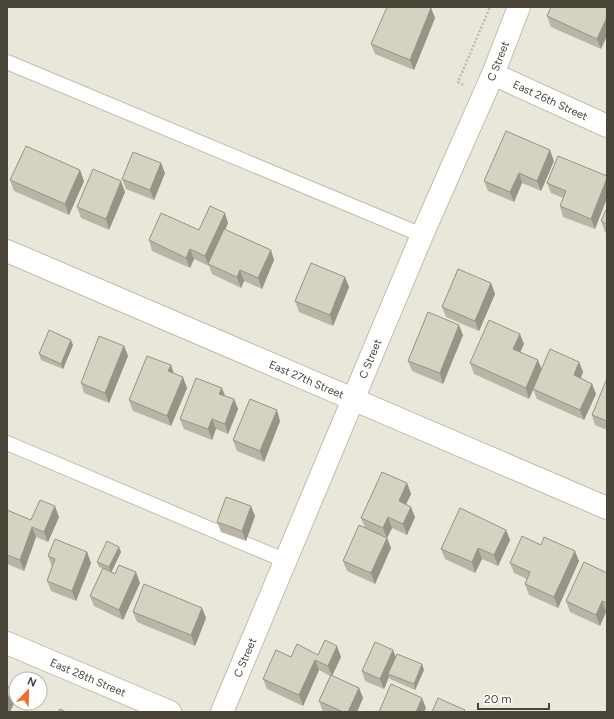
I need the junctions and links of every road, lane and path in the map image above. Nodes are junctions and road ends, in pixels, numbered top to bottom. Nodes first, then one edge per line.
1 (519, 7) edge
2 (7, 62) edge
3 (493, 74) junction
4 (607, 126) edge
5 (422, 235) junction
6 (7, 251) edge
7 (354, 400) junction
8 (7, 443) edge
9 (607, 508) edge
10 (286, 561) junction
11 (7, 643) edge
12 (170, 712) edge
13 (222, 712) edge

1 - 3 street, C Street
2 - 5 lane
3 - 4 street, East 26th Street
3 - 5 street, C Street
5 - 7 street, C Street
6 - 7 street, East 27th Street
7 - 9 street, East 27th Street
7 - 10 street, C Street
8 - 10 lane
10 - 13 street, C Street
11 - 12 street, East 28th Street

